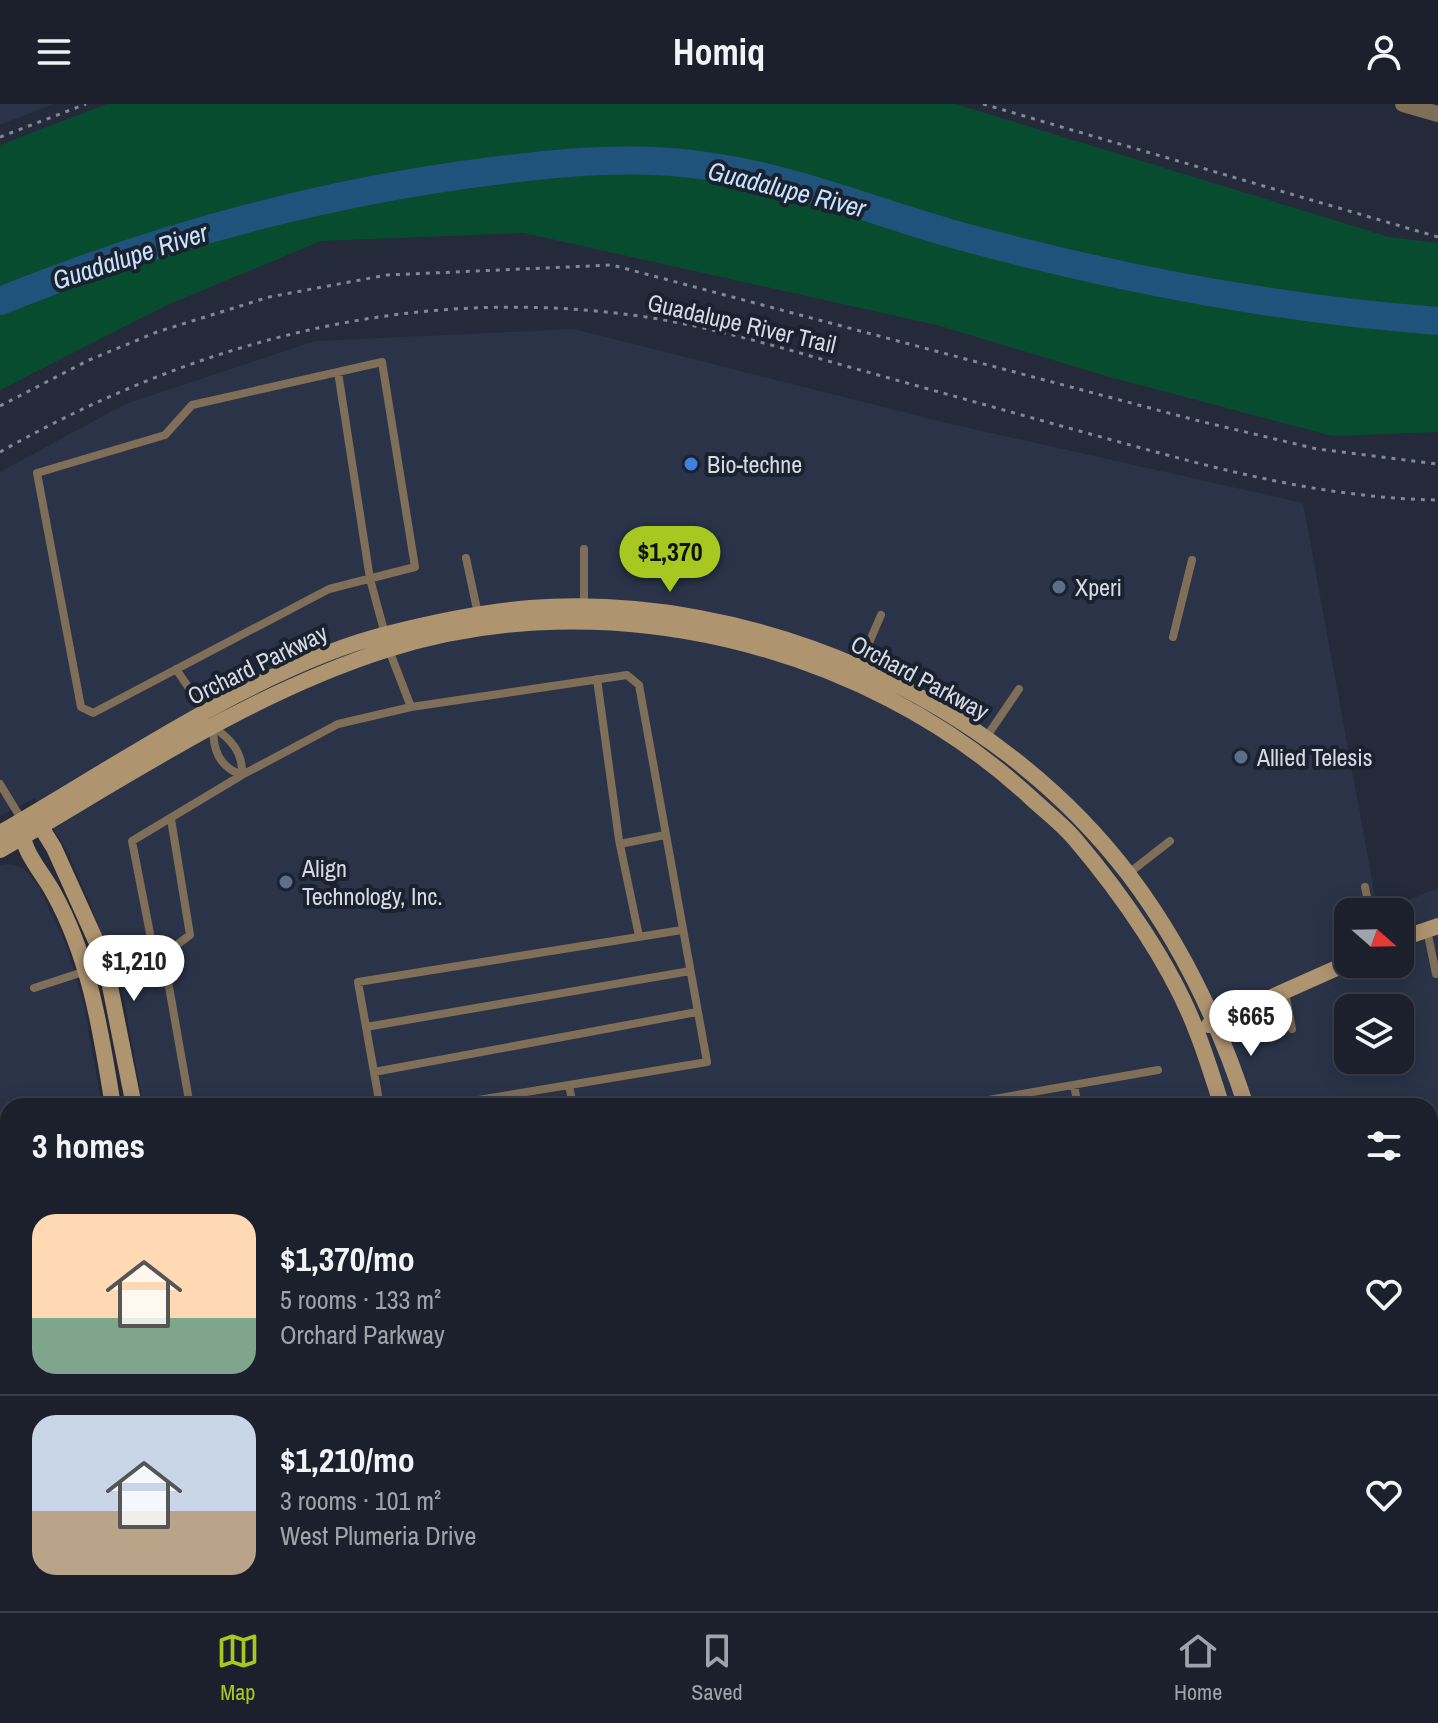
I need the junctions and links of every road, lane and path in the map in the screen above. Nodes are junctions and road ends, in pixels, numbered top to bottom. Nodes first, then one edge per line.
1 (86, 104) edge
2 (983, 104) edge
3 (1403, 104) edge
4 (1431, 110) edge
5 (0, 137) edge
6 (1438, 237) edge
7 (338, 372) junction
8 (0, 406) edge
9 (0, 452) edge
10 (1438, 464) edge
11 (1438, 500) edge
12 (584, 549) dead end
13 (466, 558) dead end
14 (1192, 560) dead end
15 (370, 579) junction
16 (478, 614) junction
17 (583, 614) junction
18 (881, 615) dead end
19 (1173, 637) dead end
20 (387, 641) junction
21 (176, 669) junction
22 (855, 674) junction
23 (597, 679) junction
24 (1019, 689) dead end
25 (411, 707) junction
26 (210, 720) junction
27 (985, 739) junction
28 (966, 745) junction
29 (242, 775) junction
30 (0, 784) edge
31 (171, 819) junction
32 (22, 820) junction
33 (41, 827) junction
34 (0, 833) edge
35 (665, 835) junction
36 (20, 838) junction
37 (1170, 841) dead end
38 (620, 844) junction
39 (0, 850) edge
40 (1128, 874) junction
41 (1112, 887) junction
42 (1365, 887) dead end
43 (1367, 898) edge
44 (1433, 928) edge
45 (682, 930) junction
46 (1414, 934) edge
47 (639, 936) junction
48 (154, 954) junction
49 (105, 961) junction
50 (1334, 969) edge
51 (87, 970) junction
52 (690, 971) junction
53 (1436, 974) dead end
54 (34, 988) dead end
55 (1285, 992) junction
56 (697, 1012) junction
57 (1216, 1021) junction
58 (366, 1027) junction
59 (1292, 1029) dead end
60 (1197, 1031) junction
61 (1158, 1070) dead end
62 (374, 1072) junction
63 (569, 1085) junction
64 (1074, 1085) junction
65 (111, 1098) edge
66 (132, 1098) edge
67 (189, 1098) edge
68 (379, 1098) edge
69 (490, 1098) edge
70 (571, 1098) edge
71 (1000, 1098) edge
72 (1076, 1098) edge
73 (1219, 1098) edge
74 (1243, 1098) edge

1 - 5 path
2 - 6 path
3 - 4 street
7 - 15 lane
7 - 15 lane
7 - 21 lane
8 - 10 path
9 - 11 path, Guadalupe River Trail
12 - 17 lane
13 - 16 lane
14 - 19 lane
15 - 20 lane
15 - 21 lane
16 - 17 main road, Orchard Parkway
16 - 20 main road, Orchard Parkway
17 - 20 main road, Orchard Parkway
17 - 22 main road, Orchard Parkway
18 - 22 lane
20 - 25 lane
20 - 26 main road, Orchard Parkway
21 - 26 lane
22 - 27 main road, Orchard Parkway
22 - 28 main road, Orchard Parkway
23 - 25 lane
23 - 35 lane
23 - 38 lane
24 - 27 lane
25 - 29 lane
26 - 29 lane
26 - 29 lane
26 - 32 main road, Orchard Parkway
26 - 33 main road, Orchard Parkway
27 - 28 main road
27 - 40 main road, Orchard Parkway
28 - 41 main road, Orchard Parkway
29 - 31 lane
30 - 32 lane
31 - 48 lane
31 - 48 lane
32 - 33 main road
32 - 34 main road, Orchard Parkway
32 - 36 main road
33 - 36 main road, Orchard Parkway
33 - 49 main road
35 - 38 lane
35 - 45 lane
36 - 39 main road, Orchard Parkway
36 - 51 main road
37 - 40 lane
38 - 47 lane
40 - 41 main road
40 - 57 main road, Orchard Parkway
41 - 60 main road, Orchard Parkway
42 - 43 lane
44 - 46 main road
44 - 53 lane
45 - 47 lane
45 - 52 lane
47 - 58 lane
48 - 49 lane
48 - 49 lane
48 - 67 lane
49 - 51 main road
49 - 66 main road
50 - 55 main road
51 - 54 lane
51 - 65 main road
52 - 56 lane
52 - 58 lane
55 - 57 main road
55 - 59 lane
56 - 62 lane
56 - 63 lane
57 - 60 main road
57 - 74 main road, Orchard Parkway
58 - 62 lane
60 - 73 main road, Orchard Parkway
61 - 64 lane
62 - 68 lane
63 - 69 lane
63 - 70 lane
64 - 71 lane
64 - 72 lane

